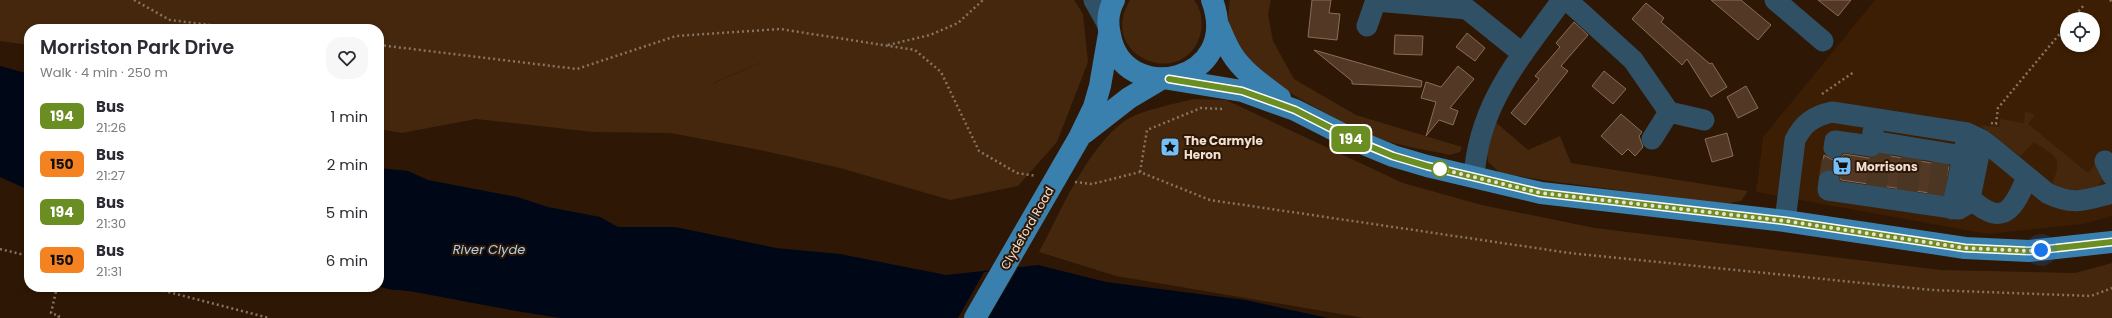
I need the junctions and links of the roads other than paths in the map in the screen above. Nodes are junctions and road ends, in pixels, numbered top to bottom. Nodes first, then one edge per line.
1 (1094, 0) edge
2 (1114, 0) edge
3 (1376, 0) edge
4 (1562, 0) edge
5 (1567, 0) edge
6 (1775, 0) edge
7 (1797, 7) edge
8 (1216, 8) edge
9 (1367, 26) dead end
10 (1109, 30) junction
11 (1823, 41) dead end
12 (1523, 54) junction
13 (1165, 79) junction
14 (1295, 110) junction
15 (1669, 112) junction
16 (1875, 119) junction
17 (1704, 120) dead end
18 (1975, 137) junction
19 (1079, 138) junction
20 (1652, 138) dead end
21 (1871, 146) junction
22 (1834, 148) dead end
23 (1474, 177) junction
24 (2027, 177) junction
25 (1829, 181) dead end
26 (1957, 183) junction
27 (2112, 193) edge
28 (1786, 221) junction
29 (2112, 242) edge
30 (975, 318) edge

1 - 10 street
2 - 10 main road, Clydeford Road
3 - 9 street
3 - 12 street
4 - 12 street
5 - 15 street
6 - 7 street
7 - 11 street
8 - 13 main road, Clydeford Road
8 - 14 main road
10 - 13 main road
10 - 19 main road, Clydeford Road
12 - 23 street
13 - 14 main road
13 - 19 main road, Clydeford Road
14 - 23 main road
15 - 17 street
15 - 20 street
16 - 18 street
16 - 21 street
16 - 28 street
18 - 24 street
18 - 26 street
18 - 26 street
19 - 30 main road, Clydeford Road
21 - 22 street
21 - 26 street
23 - 28 main road
24 - 26 street
24 - 27 street
25 - 26 street
28 - 29 main road

